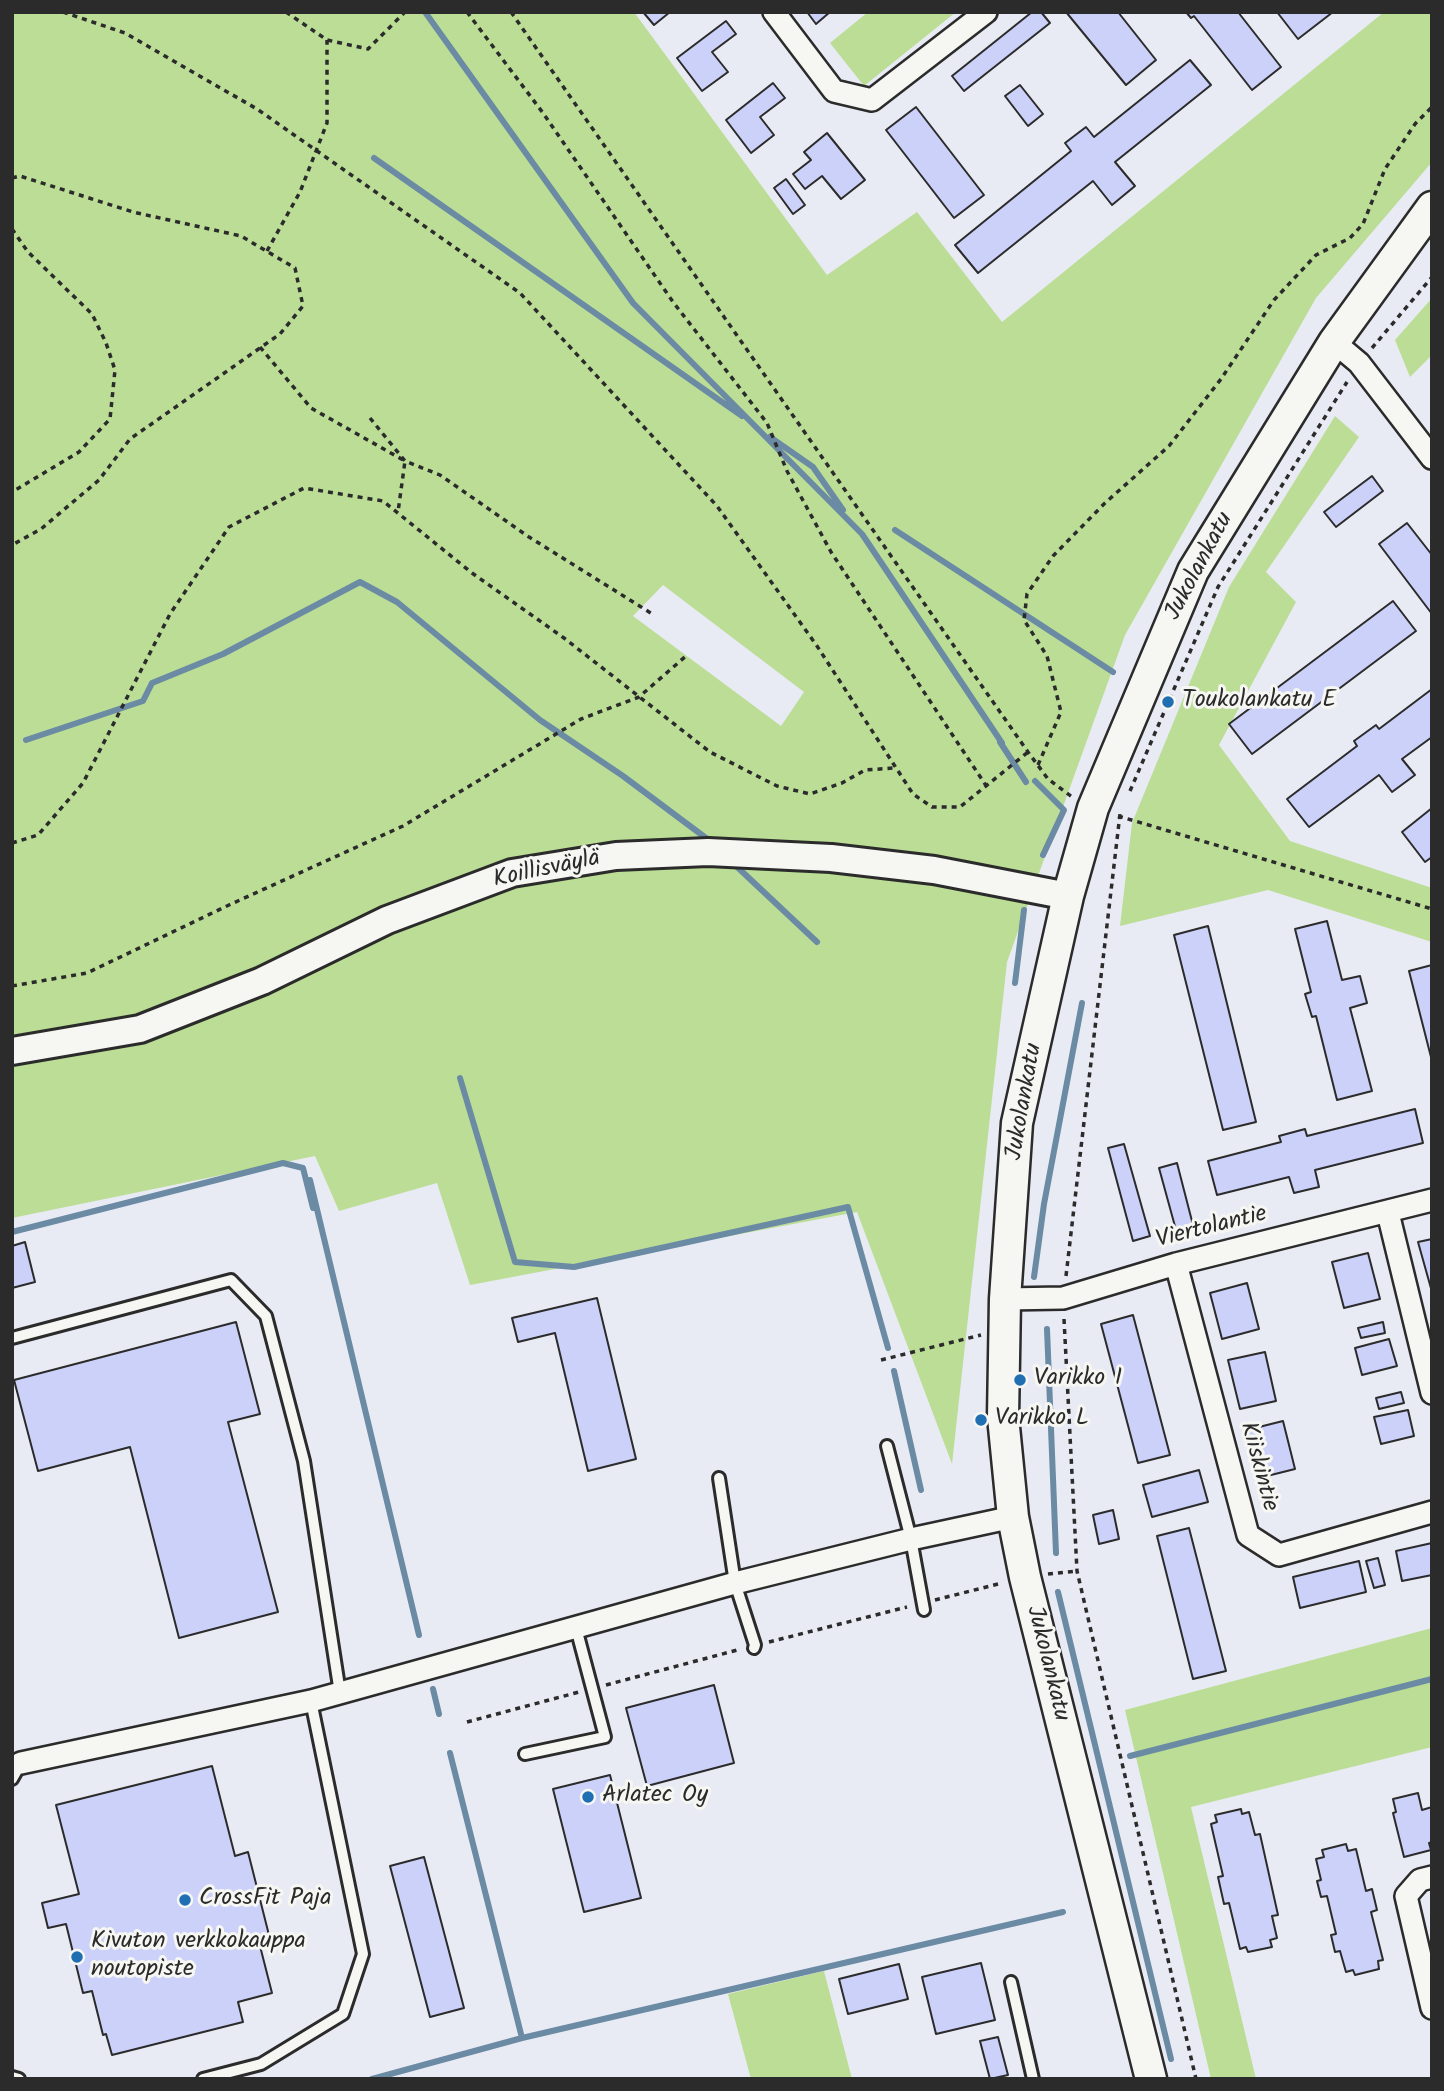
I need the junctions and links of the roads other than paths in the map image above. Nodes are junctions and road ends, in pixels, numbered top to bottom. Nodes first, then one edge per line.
1 (774, 12) edge
2 (986, 12) edge
3 (1432, 207) edge
4 (1334, 342) junction
5 (1432, 458) edge
6 (1068, 896) junction
7 (12, 1051) edge
8 (1432, 1200) edge
9 (1388, 1213) junction
10 (1176, 1264) junction
11 (1005, 1299) junction
12 (12, 1338) edge
13 (1432, 1393) edge
14 (887, 1446) dead end
15 (719, 1478) dead end
16 (1432, 1511) edge
17 (1013, 1517) junction
18 (911, 1539) junction
19 (735, 1583) junction
20 (924, 1610) dead end
21 (576, 1628) junction
22 (754, 1648) dead end
23 (340, 1693) junction
24 (311, 1701) junction
25 (525, 1754) dead end
26 (15, 1767) edge
27 (1432, 1877) edge
28 (1011, 1982) dead end
29 (1432, 2008) edge
30 (12, 2077) edge
31 (19, 2079) edge
32 (203, 2079) edge
33 (1033, 2079) edge
34 (1151, 2079) edge

1 - 2 street
3 - 4 main road, Jukolankatu
4 - 5 street
4 - 6 main road, Jukolankatu
6 - 7 street, Koillisväylä
6 - 11 main road, Jukolankatu
8 - 9 street, Viertolantie
9 - 10 street, Viertolantie
9 - 13 street
10 - 11 street, Viertolantie
10 - 16 street, Kiiskintie
11 - 17 main road, Jukolankatu
12 - 23 lane
14 - 18 lane
15 - 19 lane
17 - 18 street
17 - 34 main road, Jukolankatu
18 - 19 street
18 - 20 lane
19 - 21 street
19 - 22 lane
21 - 23 street
21 - 25 lane
23 - 24 street
24 - 26 street
24 - 32 lane
27 - 29 street
28 - 33 lane
30 - 31 lane

